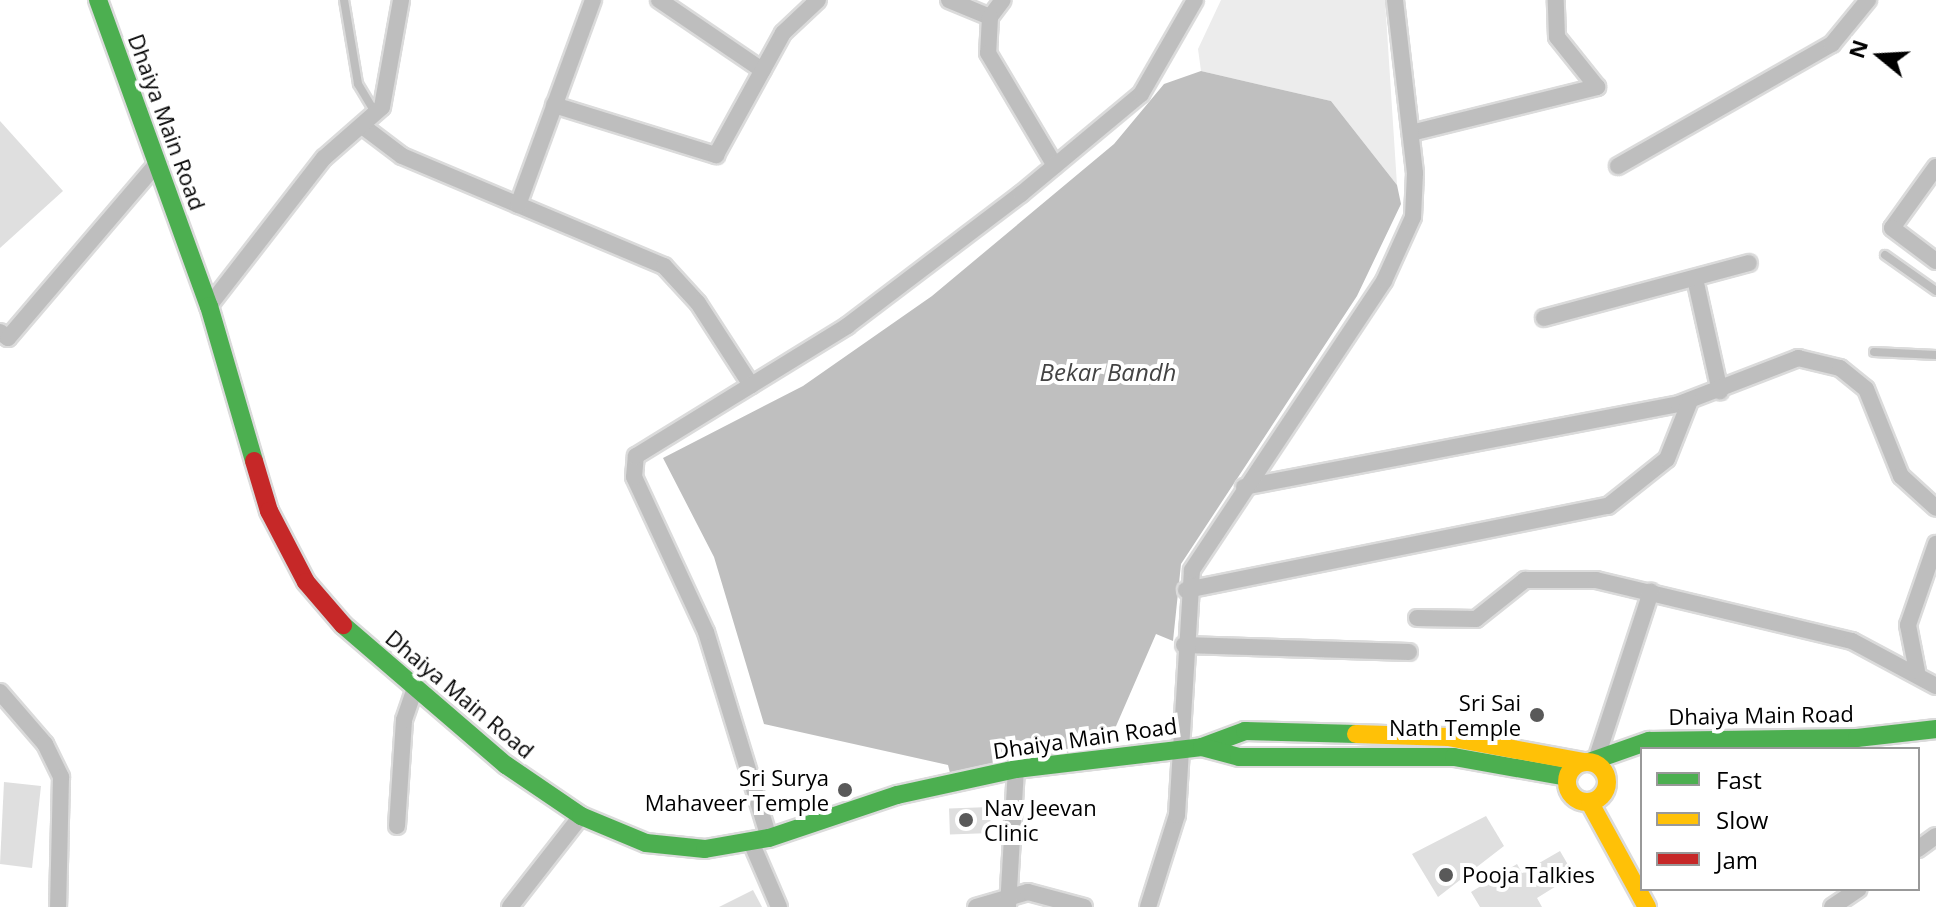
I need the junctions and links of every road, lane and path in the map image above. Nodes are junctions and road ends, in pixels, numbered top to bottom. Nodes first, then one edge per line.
1 (98, 0) edge
2 (344, 0) edge
3 (401, 0) edge
4 (593, 0) edge
5 (659, 0) edge
6 (818, 0) edge
7 (949, 0) edge
8 (1003, 0) edge
9 (1395, 0) edge
10 (1556, 0) edge
11 (1868, 0) edge
12 (1192, 1) edge
13 (990, 17) junction
14 (762, 70) junction
15 (554, 105) junction
16 (371, 122) junction
17 (1411, 133) junction
18 (156, 165) junction
19 (1055, 166) junction
20 (1618, 166) dead end
21 (1936, 167) edge
22 (518, 205) junction
23 (1885, 255) dead end
24 (1936, 261) edge
25 (1749, 263) dead end
26 (1696, 283) junction
27 (1936, 291) edge
28 (209, 306) junction
29 (1544, 318) dead end
30 (0, 332) edge
31 (1874, 352) dead end
32 (1936, 355) edge
33 (751, 385) junction
34 (1720, 391) junction
35 (1690, 401) junction
36 (1244, 487) junction
37 (1936, 508) edge
38 (1936, 544) edge
39 (1186, 590) junction
40 (1651, 592) junction
41 (1417, 618) dead end
42 (1184, 645) junction
43 (1409, 652) dead end
44 (1917, 671) junction
45 (1936, 686) edge
46 (415, 688) junction
47 (0, 692) edge
48 (0, 707) edge
49 (21, 721) junction
50 (1936, 729) edge
51 (1202, 747) junction
52 (1179, 748) junction
53 (1640, 761) edge
54 (1593, 763) junction
55 (1016, 769) junction
56 (1567, 777) junction
57 (1597, 798) junction
58 (581, 816) junction
59 (397, 826) dead end
60 (760, 840) junction
61 (1640, 868) edge
62 (1856, 891) edge
63 (1008, 900) edge
64 (58, 907) edge
65 (510, 907) edge
66 (779, 907) edge
67 (976, 907) edge
68 (1084, 907) edge
69 (1148, 907) edge
70 (1647, 907) edge
71 (1832, 907) edge

1 - 18 main road, Dhaiya Main Road
2 - 16 lane
3 - 16 street
4 - 15 street
5 - 14 street
6 - 14 street
7 - 13 street
8 - 13 street
9 - 17 street
10 - 17 street
11 - 20 street
12 - 19 street
13 - 19 street
14 - 15 street
15 - 22 street
16 - 22 street
16 - 28 street
17 - 36 street
18 - 28 main road, Dhaiya Main Road
18 - 30 street
19 - 33 street
21 - 24 street
22 - 33 street
23 - 27 lane
25 - 26 street
26 - 29 street
26 - 34 street
28 - 46 main road, Dhaiya Main Road
31 - 32 lane
33 - 60 street
34 - 35 street
34 - 37 street
35 - 36 street
35 - 39 street
36 - 39 street
38 - 44 street
39 - 42 street
40 - 41 street
40 - 44 street
40 - 54 street
42 - 43 street
42 - 52 street
44 - 45 street
46 - 58 main road, Dhaiya Main Road
46 - 59 street
47 - 49 street
48 - 49 street
49 - 64 street
50 - 54 main road, Dhaiya Main Road
51 - 52 main road, Dhaiya Main Road
51 - 54 main road, Dhaiya Main Road
51 - 56 main road, Dhaiya Main Road
52 - 55 main road, Dhaiya Main Road
52 - 69 street
53 - 54 main road, Dhaiya Main Road
54 - 56 main road
54 - 57 main road
55 - 60 main road, Dhaiya Main Road
55 - 63 street
56 - 57 main road
57 - 61 main road
57 - 70 main road
58 - 60 main road, Dhaiya Main Road
58 - 65 street
60 - 66 street
62 - 71 street
63 - 67 street
63 - 68 street

